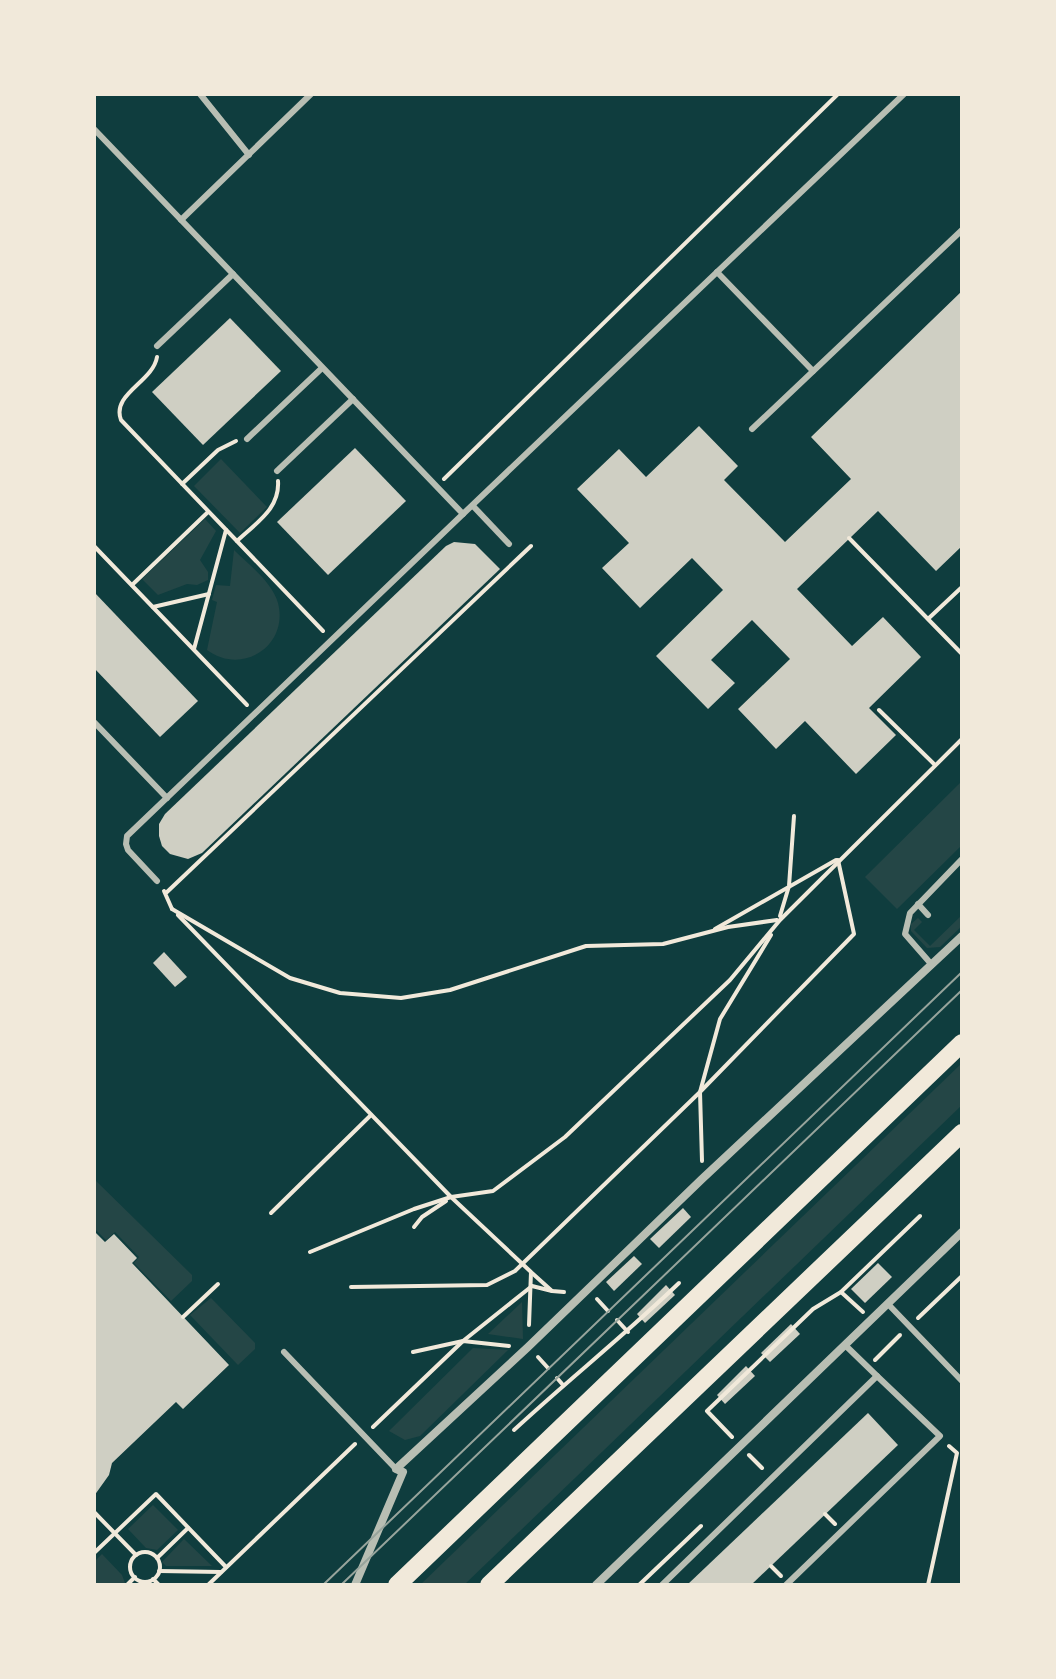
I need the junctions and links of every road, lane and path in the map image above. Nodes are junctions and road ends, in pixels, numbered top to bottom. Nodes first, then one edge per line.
1 (200, 94) edge
2 (215, 94) edge
3 (311, 94) edge
4 (838, 94) edge
5 (904, 94) edge
6 (206, 101) junction
7 (94, 129) edge
8 (249, 155) junction
9 (181, 220) junction
10 (962, 230) edge
11 (717, 272) junction
12 (233, 274) junction
13 (157, 346) joint
14 (322, 368) junction
15 (813, 371) junction
16 (353, 399) junction
17 (752, 429) dead end
18 (247, 439) joint
19 (277, 471) joint
20 (182, 484) junction
21 (437, 487) junction
22 (473, 506) junction
23 (209, 512) junction
24 (463, 514) junction
25 (226, 530) junction
26 (849, 538) dead end
27 (237, 541) junction
28 (509, 544) dead end
29 (94, 546) edge
30 (531, 546) dead end
31 (132, 585) junction
32 (962, 587) edge
33 (209, 594) junction
34 (153, 607) junction
35 (929, 619) junction
36 (332, 640) junction
37 (194, 649) junction
38 (962, 654) edge
39 (879, 710) dead end
40 (255, 713) junction
41 (94, 722) edge
42 (962, 739) edge
43 (935, 765) junction
44 (167, 798) junction
45 (794, 816) dead end
46 (962, 859) edge
47 (838, 860) junction
48 (159, 881) joint
49 (789, 886) junction
50 (165, 894) junction
51 (918, 904) junction
52 (172, 909) junction
53 (928, 915) dead end
54 (780, 920) junction
55 (706, 933) junction
56 (962, 936) edge
57 (932, 965) junction
58 (962, 1043) edge
59 (700, 1092) junction
60 (371, 1115) junction
61 (962, 1133) edge
62 (702, 1179) junction
63 (451, 1197) junction
64 (271, 1213) dead end
65 (920, 1216) dead end
66 (414, 1227) dead end
67 (962, 1232) edge
68 (310, 1252) dead end
69 (523, 1264) junction
70 (531, 1272) junction
71 (679, 1283) dead end
72 (218, 1284) dead end
73 (532, 1286) junction
74 (351, 1287) dead end
75 (552, 1291) junction
76 (841, 1292) junction
77 (582, 1294) junction
78 (603, 1294) dead end
79 (888, 1304) junction
80 (608, 1311) dead end
81 (183, 1317) dead end
82 (872, 1319) junction
83 (617, 1320) dead end
84 (628, 1332) junction
85 (845, 1345) junction
86 (528, 1347) junction
87 (284, 1352) dead end
88 (413, 1352) dead end
89 (877, 1376) junction
90 (557, 1378) dead end
91 (962, 1381) edge
92 (563, 1385) junction
93 (719, 1399) dead end
94 (514, 1430) dead end
95 (940, 1436) junction
96 (396, 1469) junction
97 (94, 1512) edge
98 (188, 1528) junction
99 (114, 1533) junction
100 (94, 1553) edge
101 (136, 1555) junction
102 (157, 1558) junction
103 (159, 1571) junction
104 (135, 1577) junction
105 (153, 1579) junction
106 (146, 1583) edge
107 (127, 1585) edge
108 (159, 1585) edge
109 (355, 1585) edge
110 (397, 1585) edge
111 (489, 1585) edge
112 (596, 1585) edge
113 (662, 1585) edge
114 (786, 1585) edge
115 (928, 1585) edge

1 - 6 lane
2 - 6 lane
3 - 8 lane
4 - 21 path
5 - 11 lane
6 - 8 lane
7 - 9 lane
8 - 9 lane
9 - 12 lane
10 - 15 lane
11 - 15 lane
11 - 22 lane
12 - 13 lane
12 - 14 lane
13 - 20 path
14 - 16 lane
14 - 18 lane
15 - 17 lane
16 - 19 lane
16 - 21 lane
18 - 20 path
19 - 27 path
20 - 23 path
21 - 24 lane
22 - 24 lane
22 - 28 lane
23 - 25 path
23 - 31 path
24 - 36 lane
25 - 27 path
25 - 33 path
26 - 35 path
27 - 36 path
29 - 31 path
30 - 50 path
31 - 34 path
32 - 35 path
33 - 34 path
33 - 37 path
34 - 37 path
35 - 38 path
36 - 40 lane
37 - 40 path
39 - 43 path
40 - 44 lane
41 - 44 lane
42 - 43 path
43 - 47 path
44 - 48 lane
45 - 49 path
46 - 51 lane
47 - 49 path
47 - 54 path
47 - 59 path
48 - 50 path
49 - 54 path
49 - 55 path
50 - 52 path
51 - 53 lane
51 - 57 lane
52 - 55 path
52 - 60 path
54 - 55 path
54 - 59 path
54 - 63 path
56 - 57 street
57 - 62 street
58 - 110 main road
59 - 62 path
59 - 69 path
60 - 63 path
60 - 64 path
61 - 111 main road
62 - 77 street
63 - 66 path
63 - 68 path
63 - 69 path
65 - 76 path
67 - 79 street
69 - 70 path
69 - 74 path
70 - 73 path
70 - 75 path
71 - 84 path
72 - 81 path
73 - 75 path
73 - 86 path
75 - 77 path
76 - 82 path
76 - 93 path
77 - 86 street
78 - 80 path
79 - 82 street
79 - 91 lane
82 - 85 street
83 - 84 path
84 - 92 path
85 - 89 lane
85 - 112 street
86 - 88 path
86 - 96 street
87 - 96 lane
89 - 95 lane
89 - 113 lane
90 - 92 path
92 - 94 path
95 - 114 lane
95 - 115 path
96 - 109 street
97 - 99 path
98 - 99 path
98 - 102 path
98 - 103 path
99 - 100 path
99 - 101 path
101 - 102 path
101 - 104 path
102 - 103 path
103 - 105 path
104 - 106 path
104 - 107 path
105 - 106 path
105 - 108 path

